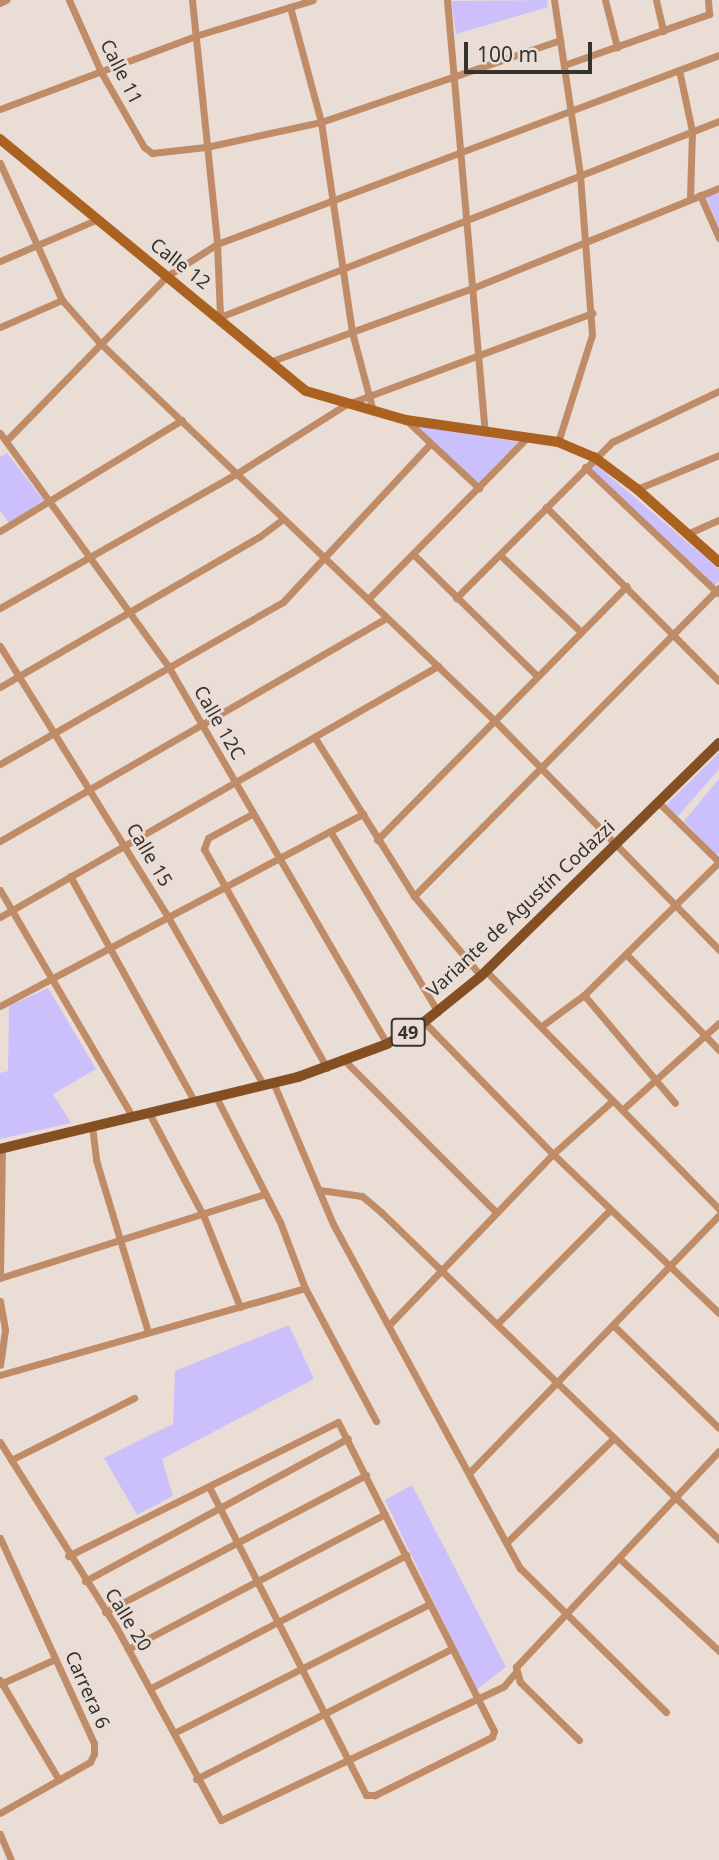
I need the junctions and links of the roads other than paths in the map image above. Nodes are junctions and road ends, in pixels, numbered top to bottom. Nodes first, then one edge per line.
1 (6, 0) edge
2 (69, 0) edge
3 (192, 0) edge
4 (313, 0) edge
5 (446, 0) edge
6 (554, 0) edge
7 (605, 0) edge
8 (656, 0) edge
9 (708, 0) edge
10 (0, 3) edge
11 (290, 7) junction
12 (663, 31) junction
13 (195, 36) junction
14 (560, 40) junction
15 (617, 47) junction
16 (719, 55) edge
17 (567, 64) junction
18 (679, 70) junction
19 (101, 72) junction
20 (456, 75) junction
21 (0, 109) edge
22 (572, 110) junction
23 (719, 121) edge
24 (321, 122) junction
25 (692, 131) junction
26 (0, 139) edge
27 (206, 147) junction
28 (461, 151) junction
29 (0, 163) edge
30 (580, 175) junction
31 (719, 187) edge
32 (700, 195) junction
33 (334, 199) junction
34 (690, 199) junction
35 (98, 219) junction
36 (468, 220) junction
37 (719, 238) edge
38 (586, 243) junction
39 (217, 244) junction
40 (38, 246) junction
41 (0, 261) edge
42 (345, 266) junction
43 (167, 276) junction
44 (475, 287) junction
45 (62, 300) junction
46 (592, 313) junction
47 (220, 317) junction
48 (0, 327) edge
49 (352, 332) junction
50 (99, 342) junction
51 (481, 355) junction
52 (272, 361) junction
53 (719, 391) edge
54 (366, 395) junction
55 (345, 405) junction
56 (373, 411) junction
57 (182, 420) junction
58 (406, 420) junction
59 (485, 432) junction
60 (0, 433) edge
61 (527, 439) junction
62 (558, 442) junction
63 (8, 443) junction
64 (430, 444) junction
65 (0, 452) edge
66 (719, 455) edge
67 (594, 457) junction
68 (585, 467) junction
69 (236, 474) junction
70 (479, 488) junction
71 (637, 489) junction
72 (52, 501) junction
73 (546, 507) junction
74 (283, 519) junction
75 (719, 520) edge
76 (0, 531) edge
77 (687, 534) junction
78 (414, 555) junction
79 (500, 555) junction
80 (90, 556) junction
81 (325, 557) junction
82 (719, 562) edge
83 (627, 586) junction
84 (718, 591) edge
85 (456, 598) junction
86 (368, 599) junction
87 (0, 608) edge
88 (132, 611) junction
89 (385, 619) junction
90 (581, 632) junction
91 (672, 632) junction
92 (0, 646) edge
93 (168, 666) junction
94 (438, 666) junction
95 (536, 675) junction
96 (19, 676) junction
97 (719, 681) edge
98 (0, 687) edge
99 (494, 720) junction
100 (203, 724) junction
101 (53, 734) junction
102 (315, 738) junction
103 (719, 743) edge
104 (0, 764) edge
105 (541, 766) junction
106 (235, 781) junction
107 (91, 791) junction
108 (658, 803) junction
109 (252, 814) junction
110 (363, 814) junction
111 (330, 831) junction
112 (377, 840) junction
113 (0, 841) edge
114 (618, 843) junction
115 (124, 845) junction
116 (277, 858) junction
117 (719, 862) edge
118 (70, 876) junction
119 (224, 886) junction
120 (0, 890) edge
121 (414, 897) junction
122 (678, 904) junction
123 (13, 909) junction
124 (0, 917) edge
125 (168, 917) junction
126 (109, 949) junction
127 (719, 950) edge
128 (626, 954) junction
129 (483, 973) junction
130 (50, 979) junction
131 (584, 995) junction
132 (0, 1006) edge
133 (438, 1012) junction
134 (425, 1022) junction
135 (719, 1023) edge
136 (543, 1025) junction
137 (706, 1035) junction
138 (387, 1044) junction
139 (719, 1050) edge
140 (347, 1063) junction
141 (327, 1068) junction
142 (655, 1080) junction
143 (268, 1083) junction
144 (216, 1097) junction
145 (611, 1101) junction
146 (195, 1102) junction
147 (675, 1102) dead end
148 (622, 1110) junction
149 (149, 1113) junction
150 (132, 1116) junction
151 (92, 1126) junction
152 (1, 1149) edge
153 (553, 1154) junction
154 (320, 1190) junction
155 (265, 1194) junction
156 (610, 1210) junction
157 (496, 1212) junction
158 (719, 1212) edge
159 (204, 1217) junction
160 (121, 1240) junction
161 (670, 1264) junction
162 (440, 1268) junction
163 (0, 1272) edge
164 (0, 1278) edge
165 (305, 1288) junction
166 (0, 1301) edge
167 (240, 1307) junction
168 (719, 1313) edge
169 (499, 1322) junction
170 (389, 1325) junction
171 (614, 1326) junction
172 (148, 1332) junction
173 (0, 1365) edge
174 (0, 1375) edge
175 (556, 1380) junction
176 (134, 1398) dead end
177 (376, 1422) dead end
178 (719, 1428) edge
179 (348, 1438) junction
180 (614, 1438) junction
181 (0, 1443) edge
182 (719, 1451) edge
183 (11, 1460) junction
184 (470, 1472) junction
185 (366, 1475) junction
186 (209, 1488) junction
187 (677, 1497) junction
188 (219, 1509) junction
189 (385, 1514) junction
190 (0, 1538) edge
191 (719, 1540) edge
192 (508, 1542) junction
193 (236, 1545) junction
194 (406, 1555) junction
195 (68, 1556) junction
196 (9, 1558) junction
197 (619, 1558) junction
198 (0, 1563) edge
199 (85, 1581) junction
200 (255, 1581) junction
201 (429, 1604) junction
202 (105, 1612) junction
203 (565, 1616) junction
204 (276, 1622) junction
205 (128, 1649) junction
206 (451, 1649) junction
207 (719, 1651) edge
208 (55, 1658) junction
209 (299, 1668) junction
210 (515, 1673) junction
211 (1, 1683) edge
212 (151, 1688) junction
213 (476, 1699) junction
214 (666, 1712) dead end
215 (324, 1713) junction
216 (174, 1733) junction
217 (579, 1740) dead end
218 (347, 1760) junction
219 (196, 1779) junction
220 (59, 1780) junction
221 (0, 1813) edge
222 (0, 1834) edge
223 (11, 1860) edge

1 - 10 street
2 - 19 street, Calle 11
3 - 13 street
4 - 11 street
5 - 20 street
6 - 14 street
7 - 15 street
8 - 12 street
9 - 12 street
11 - 13 street
11 - 24 street
12 - 15 street
13 - 19 street
13 - 27 street
14 - 17 street
14 - 20 street
15 - 17 street
16 - 18 street
17 - 22 street
18 - 22 street
18 - 25 street
19 - 21 street
19 - 27 street, Calle 11
20 - 24 street
20 - 28 street
22 - 28 street
22 - 30 street
23 - 25 street
24 - 27 street
24 - 33 street
25 - 30 street
25 - 34 street
26 - 35 main road, Calle 12
27 - 39 street
28 - 33 street
28 - 36 street
29 - 40 street
30 - 36 street
30 - 38 street
31 - 32 street
32 - 34 street
32 - 37 street
33 - 39 street
33 - 42 street
34 - 38 street
35 - 40 street
35 - 43 main road, Calle 12
36 - 42 street
36 - 44 street
38 - 44 street
38 - 46 street
39 - 43 street
39 - 47 street
40 - 41 street
40 - 45 street
42 - 47 street
42 - 49 street
43 - 47 main road, Calle 12
43 - 50 street
44 - 49 street
44 - 51 street
45 - 48 street
45 - 50 street
46 - 51 street
46 - 62 street
47 - 52 main road, Calle 12
49 - 52 street
49 - 54 street
50 - 57 street
50 - 63 street
51 - 54 street
51 - 59 street
52 - 55 main road, Calle 12
53 - 67 street
54 - 55 street
54 - 56 street
55 - 56 main road, Calle 12
55 - 69 street
56 - 58 main road, Calle 12
57 - 69 street
57 - 72 street
58 - 59 main road, Calle 12
58 - 64 street
59 - 61 main road, Calle 12
60 - 63 street, Calle 12C
61 - 62 main road, Calle 12
61 - 70 street
62 - 67 main road, Calle 12
63 - 65 street
63 - 72 street, Calle 12C
64 - 70 street
64 - 81 street
66 - 71 street
67 - 68 street
67 - 71 main road, Calle 12
68 - 73 street
68 - 84 street
69 - 74 street
69 - 80 street
70 - 78 street
71 - 77 main road, Calle 12
72 - 76 street
72 - 80 street, Calle 12C
73 - 79 street
73 - 83 street
74 - 81 street
74 - 88 street
75 - 77 street
77 - 82 main road, Calle 12
78 - 85 street
78 - 86 street
79 - 85 street
79 - 90 street
80 - 87 street
80 - 88 street, Calle 12C
81 - 86 street
81 - 93 street
83 - 90 street
83 - 91 street
84 - 91 street
85 - 95 street
86 - 89 street
88 - 93 street, Calle 12C
88 - 96 street
89 - 94 street
89 - 100 street
90 - 95 street
91 - 97 street
91 - 105 street
92 - 96 street, Calle 15
93 - 100 street, Calle 12C
93 - 101 street
94 - 99 street
94 - 102 street
95 - 99 street
96 - 98 street
96 - 101 street, Calle 15
99 - 105 street
99 - 112 street
100 - 106 street, Calle 12C
100 - 107 street
101 - 104 street
101 - 107 street, Calle 15
102 - 106 street
102 - 110 street
103 - 108 main road, Variante de Agustín Codazzi / 49
105 - 114 street
105 - 121 street
106 - 109 street, Calle 12C
106 - 115 street
107 - 113 street
107 - 115 street, Calle 15
108 - 114 main road, Variante de Agustín Codazzi / 49
108 - 117 street
109 - 116 street, Calle 12C
109 - 119 street
110 - 111 street
110 - 112 street
111 - 116 street
111 - 133 street
112 - 121 street
114 - 122 street
114 - 129 main road, Variante de Agustín Codazzi / 49
115 - 118 street
115 - 125 street, Calle 15
116 - 119 street
116 - 138 street, Calle 12C
117 - 122 street
118 - 123 street
118 - 126 street
119 - 125 street
119 - 141 street
120 - 123 street
121 - 129 street
122 - 127 street
122 - 128 street
123 - 124 street
123 - 130 street
125 - 126 street
125 - 143 street, Calle 15
126 - 130 street
126 - 146 street
128 - 131 street
128 - 137 street
129 - 133 main road, Variante de Agustín Codazzi / 49
129 - 136 street
130 - 132 street
130 - 150 street
131 - 136 street
131 - 142 street
133 - 134 main road, Variante de Agustín Codazzi / 49
134 - 138 main road, Variante de Agustín Codazzi / 49
134 - 153 street
135 - 137 street
136 - 145 street
137 - 139 street
137 - 142 street
138 - 140 main road, Variante de Agustín Codazzi / 49
140 - 141 main road, Variante de Agustín Codazzi / 49
140 - 157 street
141 - 143 main road, Variante de Agustín Codazzi / 49
142 - 147 street
142 - 148 street
143 - 144 main road, Variante de Agustín Codazzi / 49
143 - 154 street, Calle 15
144 - 146 main road, Variante de Agustín Codazzi / 49
144 - 155 street
145 - 148 street
145 - 153 street
146 - 149 main road, Variante de Agustín Codazzi / 49
148 - 158 street
149 - 150 main road, Variante de Agustín Codazzi / 49
149 - 159 street
150 - 151 main road, Variante de Agustín Codazzi / 49
151 - 152 main road, Variante de Agustín Codazzi / 49
151 - 160 street
152 - 163 street
153 - 156 street
153 - 157 street
154 - 162 street
154 - 170 street, Calle 15
155 - 159 street
155 - 165 street
156 - 161 street
156 - 169 street
157 - 162 street
158 - 161 street
159 - 160 street
159 - 167 street
160 - 164 street
160 - 172 street
161 - 168 street
161 - 171 street
162 - 169 street
162 - 170 street
165 - 167 street
165 - 177 street
166 - 173 street
167 - 172 street
169 - 175 street
170 - 184 street, Calle 15
171 - 175 street
171 - 178 street
172 - 174 street
175 - 180 street
175 - 184 street
176 - 183 street
179 - 185 street
179 - 186 street
179 - 188 street
180 - 187 street
180 - 192 street
181 - 183 street, Calle 20
182 - 187 street
183 - 195 street, Calle 20
184 - 192 street, Calle 15
185 - 189 street
185 - 193 street
186 - 188 street
186 - 195 street
187 - 191 street
187 - 197 street
188 - 193 street
188 - 199 street
189 - 194 street
189 - 200 street
190 - 196 street, Carrera 6
192 - 203 street, Calle 15
193 - 200 street
193 - 202 street
194 - 201 street
194 - 204 street
195 - 199 street, Calle 20
196 - 198 street
196 - 208 street, Carrera 6
197 - 203 street
197 - 207 street
199 - 202 street, Calle 20
200 - 204 street
200 - 205 street
201 - 206 street
201 - 209 street
202 - 205 street, Calle 20
203 - 210 street
203 - 214 street, Calle 15
204 - 209 street
204 - 212 street
205 - 212 street, Calle 20
206 - 213 street
206 - 215 street
208 - 211 street
208 - 220 street, Carrera 6
209 - 215 street
209 - 216 street
210 - 213 street
210 - 217 street
211 - 220 street
212 - 216 street, Calle 20
213 - 218 street
213 - 218 street
215 - 218 street
215 - 219 street
216 - 219 street, Calle 20
218 - 219 street, Calle 20
220 - 221 street, Carrera 6
222 - 223 street

